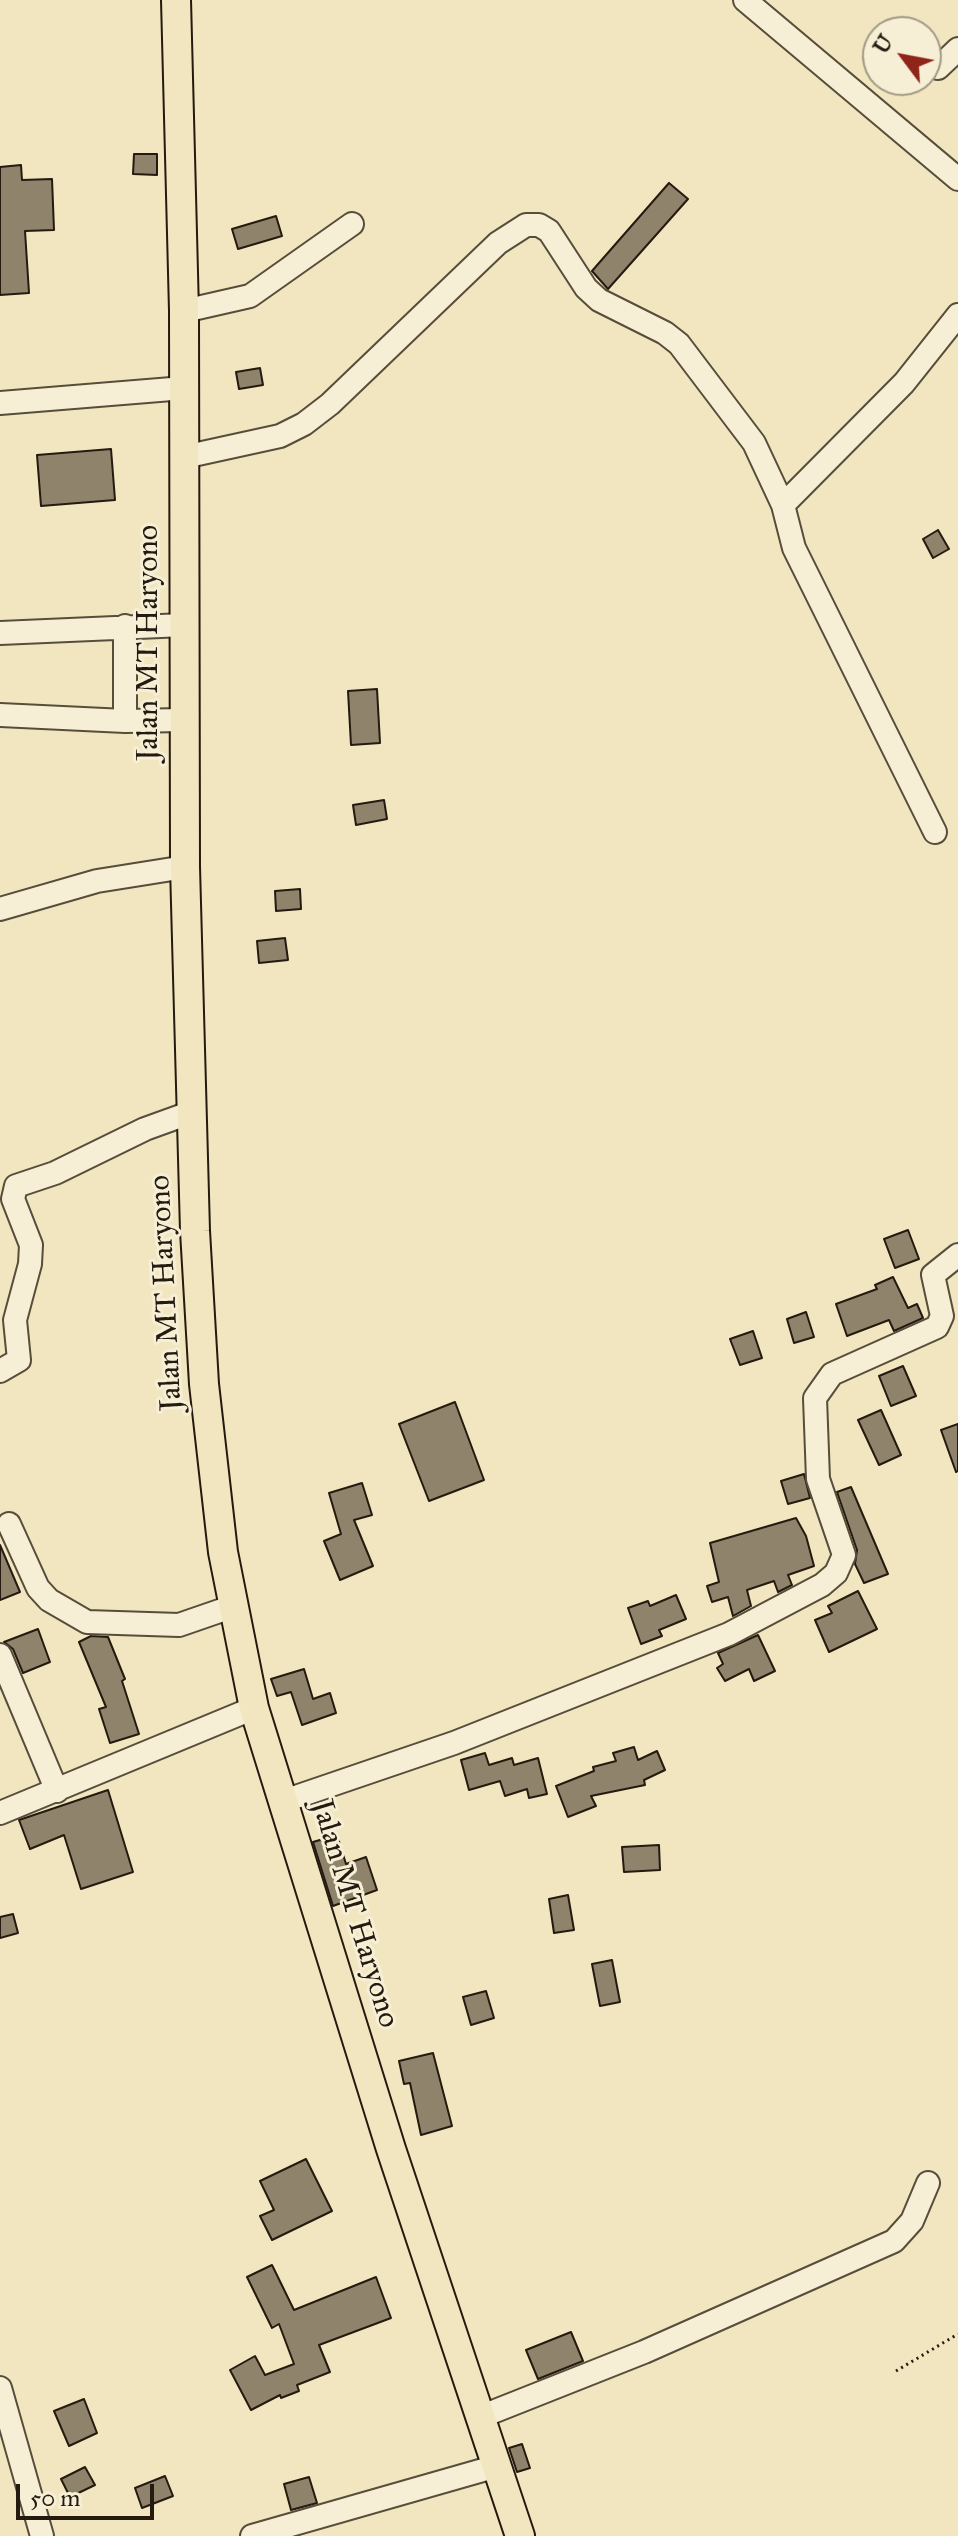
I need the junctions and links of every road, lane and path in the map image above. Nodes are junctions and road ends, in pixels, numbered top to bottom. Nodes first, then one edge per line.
1 (176, 0) edge
2 (745, 0) edge
3 (958, 49) edge
4 (942, 64) edge
5 (958, 179) edge
6 (352, 224) dead end
7 (184, 311) junction
8 (958, 315) edge
9 (184, 388) junction
10 (0, 403) edge
11 (184, 457) junction
12 (783, 505) junction
13 (184, 625) junction
14 (125, 626) junction
15 (0, 633) edge
16 (0, 715) edge
17 (184, 720) junction
18 (125, 721) junction
19 (935, 832) dead end
20 (185, 867) junction
21 (0, 909) edge
22 (192, 1112) junction
23 (958, 1255) edge
24 (9, 1365) edge
25 (9, 1524) dead end
26 (234, 1606) junction
27 (0, 1655) edge
28 (254, 1708) junction
29 (57, 1791) junction
30 (284, 1801) junction
31 (0, 1813) edge
32 (928, 2183) dead end
33 (958, 2334) edge
34 (896, 2371) dead end
35 (0, 2388) edge
36 (480, 2417) junction
37 (497, 2466) junction
38 (42, 2536) edge
39 (252, 2536) edge
40 (520, 2536) edge

1 - 7 main road, Jalan MT Haryono
2 - 5 street
3 - 4 street
6 - 7 street
7 - 9 main road, Jalan MT Haryono
8 - 12 street
9 - 10 street
9 - 11 main road, Jalan MT Haryono
11 - 12 street
11 - 13 main road, Jalan MT Haryono
12 - 19 street
13 - 14 street
13 - 17 main road, Jalan MT Haryono
14 - 15 street
14 - 18 street
16 - 18 street
17 - 18 street
17 - 20 main road, Jalan MT Haryono
20 - 21 street
20 - 22 main road, Jalan MT Haryono
22 - 24 street
22 - 26 main road, Jalan MT Haryono
23 - 30 street
25 - 26 street
26 - 28 main road, Jalan MT Haryono
27 - 29 street
28 - 29 street
28 - 30 main road, Jalan MT Haryono
29 - 31 street
30 - 36 main road, Jalan MT Haryono
32 - 36 street
33 - 34 path
35 - 38 street
36 - 37 main road, Jalan MT Haryono
37 - 39 street
37 - 40 main road, Jalan MT Haryono

